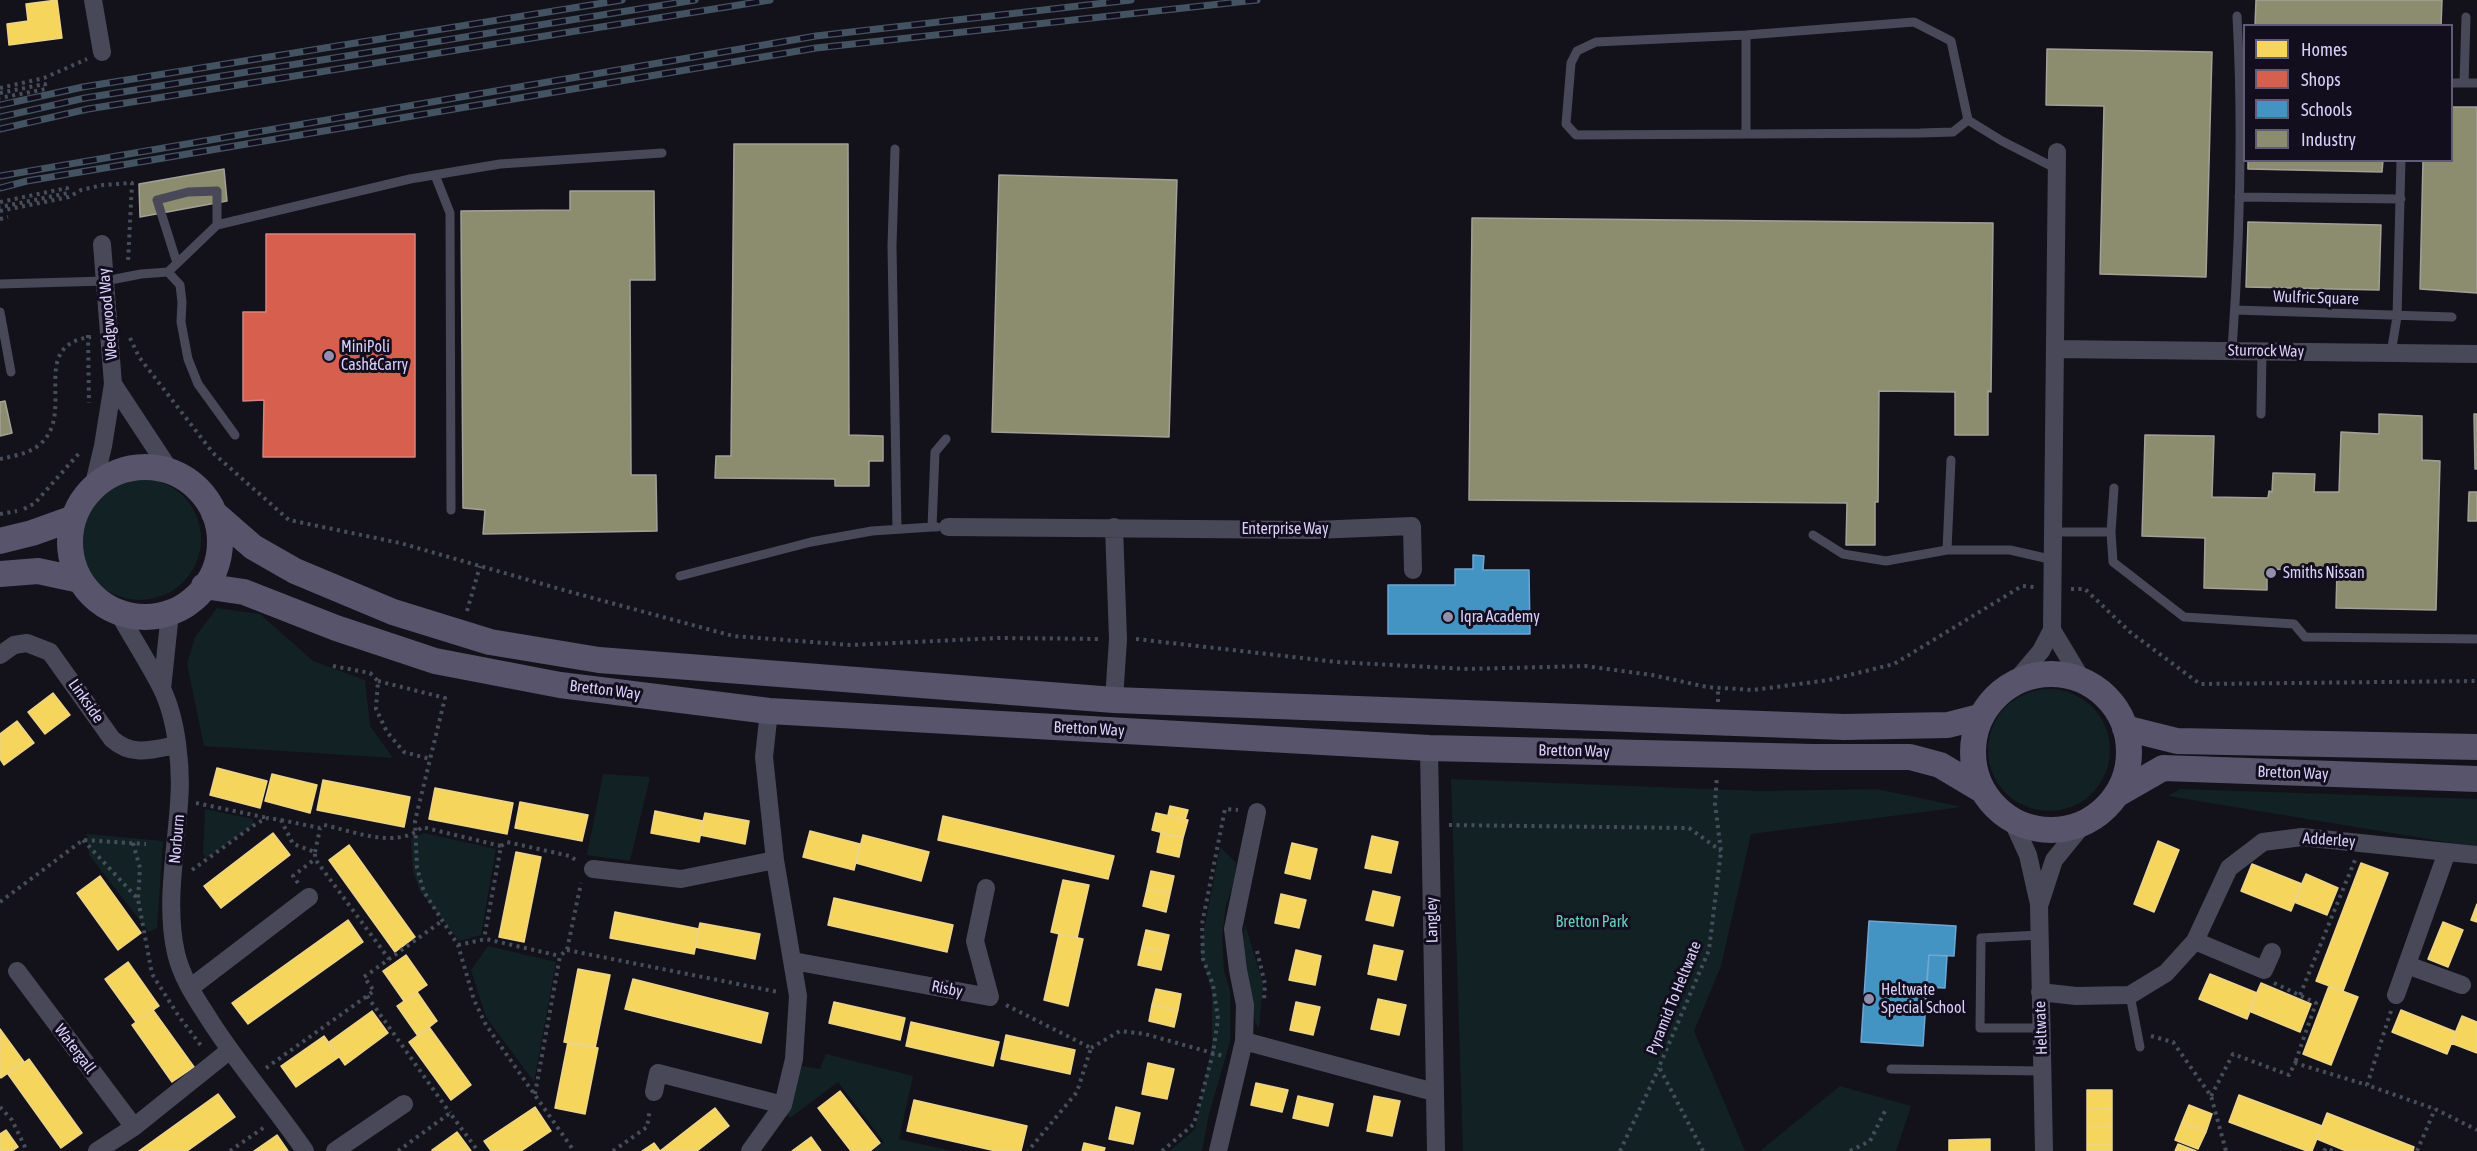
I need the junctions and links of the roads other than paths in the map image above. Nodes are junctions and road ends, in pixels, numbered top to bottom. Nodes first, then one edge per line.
1 (93, 0) edge
2 (2237, 16) dead end
3 (2466, 17) dead end
4 (1746, 35) junction
5 (102, 52) road end
6 (2243, 82) edge
7 (2453, 83) edge
8 (2464, 83) junction
9 (2477, 83) edge
10 (1968, 120) junction
11 (1746, 134) junction
12 (895, 149) dead end
13 (662, 153) dead end
14 (2057, 160) joint
15 (2401, 162) edge
16 (435, 175) junction
17 (2239, 197) junction
18 (2401, 199) junction
19 (217, 225) junction
20 (102, 244) dead end
21 (177, 263) junction
22 (168, 272) junction
23 (105, 281) junction
24 (0, 284) edge
25 (2235, 310) junction
26 (0, 312) edge
27 (2397, 317) junction
28 (2452, 317) dead end
29 (2055, 348) junction
30 (2232, 351) junction
31 (2262, 352) junction
32 (2391, 353) junction
33 (2477, 354) edge
34 (11, 372) dead end
35 (114, 384) junction
36 (2260, 414) dead end
37 (235, 435) dead end
38 (946, 439) dead end
39 (1951, 460) dead end
40 (171, 472) junction
41 (93, 488) junction
42 (2114, 488) dead end
43 (451, 510) dead end
44 (214, 513) junction
45 (74, 518) junction
46 (940, 527) junction
47 (1114, 527) junction
48 (897, 530) junction
49 (2055, 532) junction
50 (2111, 532) junction
51 (1813, 535) dead end
52 (0, 541) edge
53 (1947, 550) junction
54 (2054, 560) junction
55 (1413, 570) dead end
56 (0, 574) edge
57 (680, 576) dead end
58 (80, 580) junction
59 (204, 586) junction
60 (118, 612) junction
61 (170, 613) junction
62 (2052, 630) junction
63 (2477, 639) edge
64 (0, 655) edge
65 (2082, 680) junction
66 (2013, 684) junction
67 (162, 689) junction
68 (1114, 700) junction
69 (769, 711) junction
70 (1979, 717) junction
71 (2125, 728) junction
72 (176, 745) junction
73 (2477, 747) edge
74 (1429, 748) junction
75 (2477, 778) edge
76 (1982, 790) junction
77 (2116, 795) junction
78 (1257, 812) dead end
79 (2012, 820) junction
80 (2085, 822) junction
81 (2447, 852) junction
82 (2477, 855) edge
83 (775, 860) junction
84 (589, 868) road end
85 (987, 888) dead end
86 (309, 897) road end
87 (2039, 904) junction
88 (2040, 936) junction
89 (2195, 941) junction
90 (2272, 952) dead end
91 (793, 961) junction
92 (2406, 965) junction
93 (17, 971) dead end
94 (2462, 985) dead end
95 (189, 988) junction
96 (2040, 992) junction
97 (2130, 995) junction
98 (2396, 995) road end
99 (2042, 1028) junction
100 (1244, 1041) junction
101 (2140, 1047) dead end
102 (230, 1050) junction
103 (1891, 1069) dead end
104 (2042, 1071) junction
105 (654, 1092) road end
106 (1434, 1092) junction
107 (404, 1104) dead end
108 (783, 1105) junction
109 (134, 1127) junction
110 (97, 1151) edge
111 (305, 1151) edge
112 (335, 1151) edge
113 (750, 1151) edge
114 (1218, 1151) edge
115 (1436, 1151) edge
116 (2044, 1151) edge

1 - 5 street
2 - 6 lane
3 - 8 lane
4 - 10 lane
4 - 11 lane
4 - 11 lane
6 - 17 lane
7 - 8 lane
8 - 9 lane
10 - 11 lane
10 - 14 lane
12 - 48 lane
13 - 16 lane
14 - 29 street
15 - 18 lane
16 - 19 lane
16 - 43 lane
17 - 18 lane
17 - 25 lane
18 - 27 lane
19 - 21 lane
19 - 21 lane
20 - 23 street, Wedgwood Way
21 - 22 lane
22 - 23 lane
22 - 37 lane
23 - 24 lane
23 - 35 street, Wedgwood Way
25 - 27 lane, Wulfric Square
25 - 30 lane
26 - 34 lane
27 - 28 lane, Wulfric Square
27 - 32 lane
29 - 30 street, Sturrock Way
29 - 49 street
30 - 31 street, Sturrock Way
31 - 32 street, Sturrock Way
31 - 36 lane
32 - 33 street, Sturrock Way
35 - 40 street, Wedgwood Way
35 - 41 street, Wedgwood Way
38 - 46 lane
39 - 53 lane
40 - 41 street
40 - 44 street
41 - 45 street
42 - 50 lane
44 - 59 street
44 - 68 street, Bretton Way
45 - 52 street
45 - 58 street
46 - 47 street, Enterprise Way
46 - 48 lane
47 - 55 street, Enterprise Way
47 - 68 street
48 - 57 lane
49 - 50 lane
49 - 54 street
50 - 63 lane
51 - 53 lane
53 - 54 lane
54 - 62 street
56 - 58 street
58 - 60 street
59 - 61 street
59 - 69 street, Bretton Way
60 - 61 street
60 - 67 street, Norburn
61 - 67 street, Norburn
62 - 65 street
62 - 66 street
64 - 72 street, Linkside
65 - 66 street
65 - 71 street
66 - 70 street
67 - 72 street, Norburn
68 - 70 street, Bretton Way
69 - 74 street, Bretton Way
69 - 83 street
70 - 76 street
71 - 73 street, Bretton Way
71 - 77 street
72 - 95 street, Norburn
74 - 76 street, Bretton Way
74 - 106 street, Langley
75 - 77 street, Bretton Way
76 - 79 street
77 - 80 street
78 - 100 street
79 - 80 street
79 - 87 street, Heltwate
80 - 87 street, Heltwate
81 - 82 street, Adderley
81 - 89 street, Adderley
81 - 92 street
83 - 84 street
83 - 91 street
85 - 91 street, Risby
86 - 95 street
87 - 88 street, Heltwate
88 - 96 street, Heltwate
88 - 99 lane
89 - 90 street
89 - 97 street, Adderley
91 - 108 street
92 - 94 street
92 - 98 street
93 - 109 street, Watergall
95 - 102 street, Norburn
96 - 97 street
96 - 99 street, Heltwate
97 - 101 lane
99 - 104 street, Heltwate
100 - 106 street
100 - 114 street
102 - 109 street
102 - 111 street, Norburn
103 - 104 lane
104 - 116 street, Heltwate
105 - 108 street
106 - 115 street, Langley
107 - 112 street
108 - 113 street
109 - 110 street

